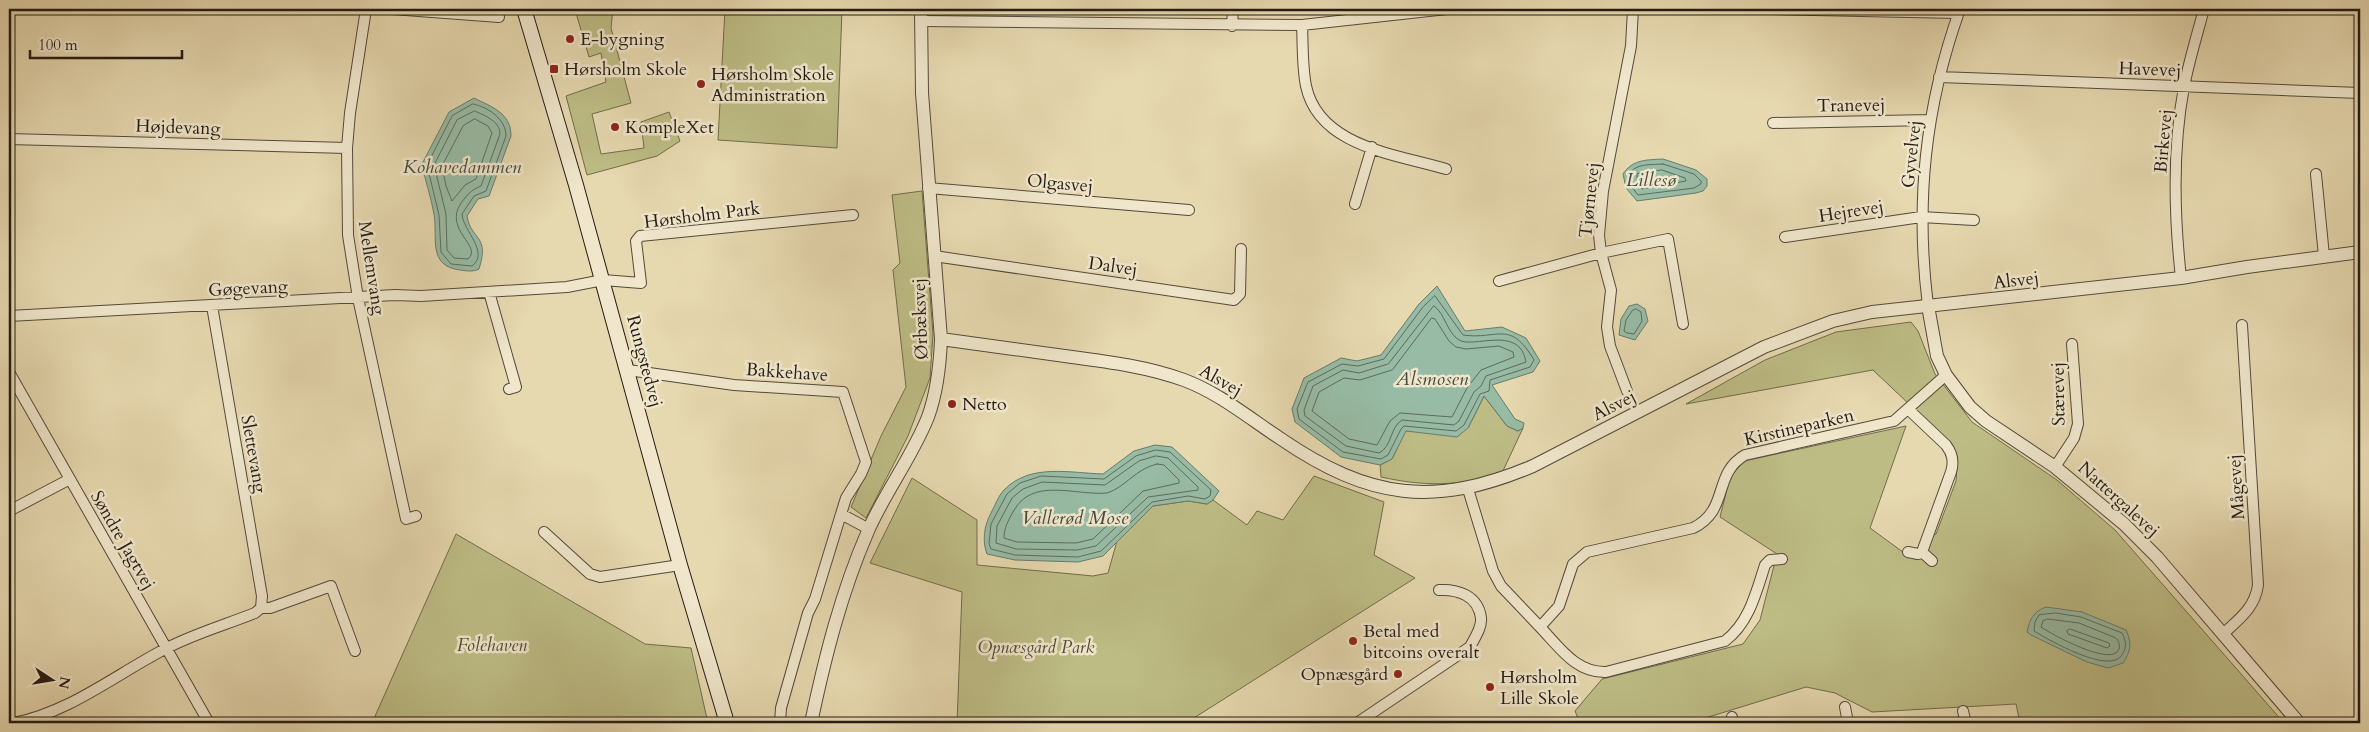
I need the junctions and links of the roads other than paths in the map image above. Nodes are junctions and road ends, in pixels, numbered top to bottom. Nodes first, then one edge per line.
1 (366, 9) edge
2 (392, 9) edge
3 (524, 9) edge
4 (1233, 9) edge
5 (1447, 9) edge
6 (1633, 9) edge
7 (1772, 9) edge
8 (2204, 9) edge
9 (1420, 10) edge
10 (1959, 11) edge
11 (921, 15) edge
12 (498, 16) dead end
13 (1302, 25) junction
14 (1232, 26) junction
15 (1939, 76) junction
16 (2184, 87) junction
17 (2360, 93) edge
18 (1930, 120) junction
19 (1773, 123) dead end
20 (9, 138) edge
21 (347, 148) junction
22 (1372, 148) junction
23 (1446, 169) dead end
24 (2316, 174) dead end
25 (928, 188) junction
26 (1355, 204) dead end
27 (1190, 210) dead end
28 (853, 215) dead end
29 (1922, 217) junction
30 (1974, 220) dead end
31 (1785, 237) dead end
32 (1241, 249) dead end
33 (2360, 252) edge
34 (1601, 253) junction
35 (934, 256) junction
36 (2324, 256) junction
37 (2181, 278) junction
38 (603, 280) junction
39 (1499, 281) dead end
40 (489, 292) junction
41 (358, 298) junction
42 (212, 306) junction
43 (1928, 306) junction
44 (9, 316) edge
45 (1683, 324) dead end
46 (2242, 325) dead end
47 (941, 339) junction
48 (2072, 344) dead end
49 (628, 370) junction
50 (9, 372) edge
51 (1946, 375) junction
52 (509, 389) dead end
53 (1628, 391) dead end
54 (1909, 410) junction
55 (2055, 467) junction
56 (70, 479) junction
57 (1468, 489) junction
58 (9, 512) edge
59 (841, 514) junction
60 (416, 516) dead end
61 (869, 529) junction
62 (544, 532) dead end
63 (1908, 552) dead end
64 (1922, 552) junction
65 (1782, 559) dead end
66 (1932, 561) dead end
67 (680, 565) junction
68 (1439, 590) dead end
69 (261, 608) junction
70 (1540, 627) junction
71 (2223, 634) junction
72 (166, 648) junction
73 (355, 651) dead end
74 (1845, 707) dead end
75 (1963, 711) dead end
76 (18, 723) edge
77 (209, 723) edge
78 (726, 723) edge
79 (780, 723) edge
80 (811, 723) edge
81 (1357, 723) edge
82 (1848, 723) edge
83 (1966, 723) edge
84 (2299, 723) edge

1 - 21 street, Mellemvang
2 - 12 street
3 - 38 main road, Rungstedvej
4 - 14 street
5 - 9 street
6 - 34 street, Tjørnevej
7 - 10 street
8 - 16 street, Birkevej
9 - 13 street
10 - 15 street, Gyvelvej
11 - 14 street
11 - 25 street, Ørbæksvej
13 - 14 street
13 - 22 street
15 - 16 street, Havevej
15 - 18 street, Gyvelvej
16 - 17 street, Havevej
16 - 37 street, Birkevej
18 - 19 street, Tranevej
18 - 29 street, Gyvelvej
20 - 21 street, Højdevang
21 - 41 street, Mellemvang
22 - 23 street
22 - 26 street
24 - 36 street
25 - 27 street, Olgasvej
25 - 35 street, Ørbæksvej
28 - 38 street, Hørsholm Park
29 - 30 street, Hejrevej
29 - 31 street, Hejrevej
29 - 43 street, Gyvelvej
32 - 35 street, Dalvej
33 - 36 street, Alsvej
34 - 39 street
34 - 45 street
34 - 53 street, Tjørnevej
35 - 47 street, Ørbæksvej
36 - 37 street, Alsvej
37 - 43 street, Alsvej
38 - 40 street, Gøgevang
38 - 49 main road, Rungstedvej
40 - 41 street, Gøgevang
40 - 52 street
41 - 42 street, Gøgevang
41 - 60 street, Mellemvang
42 - 44 street, Gøgevang
42 - 69 street, Slettevang
43 - 51 street, Nattergalevej
43 - 57 street, Alsvej
46 - 71 street, Mågevej
47 - 57 street, Alsvej
47 - 61 street, Ørbæksvej
48 - 55 street, Stærevej
49 - 59 street, Bakkehave
49 - 67 main road, Rungstedvej
50 - 56 street, Søndre Jagtvej
51 - 54 street, Kirstineparken
51 - 55 street, Nattergalevej
54 - 64 street
54 - 70 street, Kirstineparken
55 - 71 street, Nattergalevej
56 - 58 street
56 - 72 street, Søndre Jagtvej
57 - 70 street
59 - 61 street
59 - 79 street, Bakkehave
61 - 80 street, Ørbæksvej
62 - 67 street
63 - 64 street
64 - 66 street
65 - 70 street
67 - 78 main road, Rungstedvej
68 - 81 street
69 - 72 street
69 - 73 street
71 - 84 street, Nattergalevej
72 - 76 street
72 - 77 street, Søndre Jagtvej
74 - 82 street
75 - 83 street

